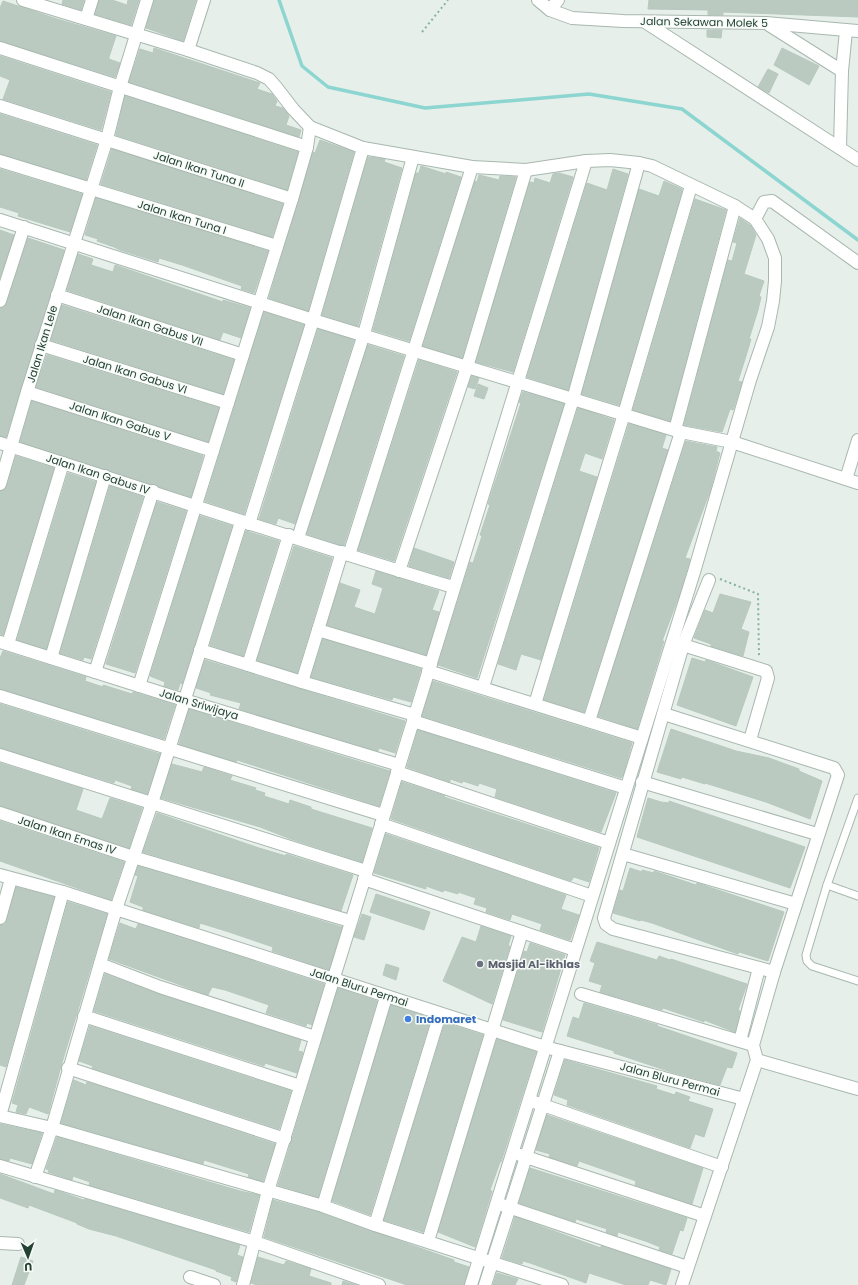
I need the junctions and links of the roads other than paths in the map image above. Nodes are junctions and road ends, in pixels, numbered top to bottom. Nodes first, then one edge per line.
1 (23, 0) edge
2 (92, 0) edge
3 (147, 0) edge
4 (204, 0) edge
5 (538, 0) edge
6 (558, 0) edge
7 (36, 2) edge
8 (550, 10) junction
9 (86, 19) junction
10 (644, 21) junction
11 (766, 23) junction
12 (852, 31) edge
13 (135, 34) junction
14 (0, 48) edge
15 (188, 50) junction
16 (842, 71) junction
17 (120, 87) junction
18 (0, 106) edge
19 (310, 127) junction
20 (106, 139) junction
21 (307, 147) junction
22 (840, 147) junction
23 (363, 148) junction
24 (413, 157) junction
25 (858, 160) edge
26 (0, 161) edge
27 (586, 161) junction
28 (639, 162) junction
29 (472, 167) junction
30 (526, 170) junction
31 (691, 186) junction
32 (88, 189) junction
33 (292, 199) junction
34 (735, 206) junction
35 (755, 219) junction
36 (0, 220) edge
37 (24, 227) junction
38 (74, 243) junction
39 (277, 246) junction
40 (858, 263) edge
41 (57, 295) junction
42 (0, 301) edge
43 (260, 302) junction
44 (313, 320) junction
45 (364, 334) junction
46 (41, 345) junction
47 (414, 350) junction
48 (243, 355) junction
49 (467, 367) junction
50 (518, 381) junction
51 (27, 392) junction
52 (573, 399) junction
53 (228, 403) junction
54 (624, 414) junction
55 (678, 431) junction
56 (858, 440) edge
57 (732, 442) junction
58 (6, 444) edge
59 (213, 451) junction
60 (63, 463) junction
61 (106, 476) junction
62 (846, 479) junction
63 (858, 483) edge
64 (0, 484) edge
65 (153, 491) junction
66 (196, 505) junction
67 (245, 523) junction
68 (294, 537) junction
69 (346, 554) junction
70 (399, 571) junction
71 (709, 580) road end
72 (453, 587) junction
73 (318, 630) junction
74 (4, 643) edge
75 (683, 645) junction
76 (200, 650) junction
77 (51, 658) junction
78 (248, 665) junction
79 (429, 667) junction
80 (95, 672) junction
81 (302, 682) junction
82 (139, 686) junction
83 (482, 687) junction
84 (0, 696) edge
85 (184, 700) junction
86 (535, 704) junction
87 (664, 714) junction
88 (414, 718) junction
89 (589, 721) junction
90 (642, 738) junction
91 (750, 740) junction
92 (168, 749) junction
93 (0, 755) edge
94 (398, 768) junction
95 (642, 782) junction
96 (626, 788) junction
97 (858, 798) edge
98 (152, 804) junction
99 (856, 806) edge
100 (0, 813) edge
101 (382, 820) junction
102 (817, 834) junction
103 (609, 843) junction
104 (623, 854) junction
105 (133, 856) junction
106 (365, 875) junction
107 (6, 877) edge
108 (827, 886) junction
109 (63, 892) junction
110 (592, 896) junction
111 (858, 896) edge
112 (796, 904) junction
113 (116, 909) junction
114 (0, 918) edge
115 (350, 921) junction
116 (522, 932) junction
117 (575, 950) junction
118 (100, 964) junction
119 (760, 968) junction
120 (774, 972) junction
121 (334, 978) junction
122 (858, 981) edge
123 (581, 994) dead end
124 (386, 997) junction
125 (440, 1014) junction
126 (84, 1016) junction
127 (492, 1030) junction
128 (315, 1036) junction
129 (740, 1041) junction
130 (753, 1045) junction
131 (545, 1047) junction
132 (560, 1051) junction
133 (757, 1060) junction
134 (68, 1068) junction
135 (300, 1086) junction
136 (858, 1089) edge
137 (530, 1099) junction
138 (744, 1099) junction
139 (542, 1105) junction
140 (0, 1116) edge
141 (52, 1128) junction
142 (285, 1139) junction
143 (513, 1152) junction
144 (526, 1158) junction
145 (0, 1166) edge
146 (722, 1167) junction
147 (35, 1177) junction
148 (268, 1191) junction
149 (496, 1203) junction
150 (323, 1206) junction
151 (509, 1208) junction
152 (705, 1216) junction
153 (375, 1225) junction
154 (255, 1242) junction
155 (428, 1242) junction
156 (0, 1243) edge
157 (18, 1244) dead end
158 (478, 1258) junction
159 (492, 1262) junction
160 (687, 1267) junction
161 (190, 1277) dead end
162 (214, 1285) edge
163 (243, 1285) edge
164 (379, 1285) edge
165 (470, 1285) edge
166 (485, 1285) edge
167 (562, 1285) edge
168 (682, 1285) edge

1 - 7 street
2 - 9 street
3 - 13 street, Jalan Ikan Lele
4 - 15 street
5 - 8 street, Jalan Sekawan Molek 5
6 - 8 street
7 - 9 street
8 - 10 street, Jalan Sekawan Molek 5
9 - 13 street
10 - 11 street, Jalan Sekawan Molek 5
10 - 22 street
11 - 12 street, Jalan Sekawan Molek 5
11 - 16 street
12 - 16 street
13 - 15 street
13 - 17 street, Jalan Ikan Lele
14 - 17 street
15 - 19 street
16 - 22 street
17 - 20 street, Jalan Ikan Lele
17 - 21 street
18 - 20 street, Jalan Ikan Tuna II
19 - 21 street
19 - 23 street
20 - 32 street, Jalan Ikan Lele
20 - 33 street, Jalan Ikan Tuna II
21 - 33 street
22 - 25 street
23 - 24 street
23 - 44 street
24 - 29 street
24 - 45 street
26 - 32 street, Jalan Ikan Tuna I
27 - 28 street
27 - 30 street
27 - 50 street
28 - 31 street
28 - 52 street
29 - 30 street
29 - 47 street
30 - 49 street
31 - 34 street
31 - 54 street
32 - 38 street, Jalan Ikan Lele
32 - 39 street, Jalan Ikan Tuna I
33 - 39 street
34 - 35 street
34 - 55 street
35 - 40 street
35 - 57 street
36 - 37 street
37 - 38 street
37 - 42 street
38 - 41 street, Jalan Ikan Lele
38 - 43 street
39 - 43 street
41 - 46 street, Jalan Ikan Lele
41 - 48 street, Jalan Ikan Gabus VII
43 - 44 street
43 - 48 street
44 - 45 street
44 - 67 street
45 - 47 street
45 - 68 street
46 - 51 street, Jalan Ikan Lele
46 - 53 street, Jalan Ikan Gabus VI
47 - 49 street
47 - 69 street
48 - 53 street
49 - 50 street
49 - 70 street
50 - 52 street
50 - 72 street
51 - 58 street, Jalan Ikan Lele
51 - 59 street, Jalan Ikan Gabus V
52 - 54 street
52 - 83 street
53 - 59 street
54 - 55 street
54 - 86 street
55 - 57 street
55 - 89 street
56 - 62 street
57 - 62 street
57 - 90 street
58 - 60 street, Jalan Ikan Gabus IV
58 - 64 street, Jalan Ikan Lele
59 - 66 street
60 - 61 street, Jalan Ikan Gabus IV
60 - 74 street
61 - 65 street, Jalan Ikan Gabus IV
61 - 77 street
62 - 63 street
65 - 66 street, Jalan Ikan Gabus IV
65 - 80 street
66 - 67 street, Jalan Ikan Gabus IV
66 - 82 street
67 - 68 street, Jalan Ikan Gabus IV
67 - 76 street
68 - 69 street, Jalan Ikan Gabus IV
68 - 78 street
69 - 70 street, Jalan Ikan Gabus IV
69 - 73 street
70 - 72 street, Jalan Ikan Gabus IV
71 - 75 street
72 - 79 street
73 - 79 street
73 - 81 street
74 - 77 street, Jalan Sriwijaya
75 - 87 street
75 - 91 street
76 - 78 street
76 - 85 street
77 - 80 street, Jalan Sriwijaya
78 - 81 street
79 - 83 street
79 - 88 street
80 - 82 street, Jalan Sriwijaya
81 - 88 street
82 - 85 street, Jalan Sriwijaya
83 - 86 street
84 - 92 street
85 - 92 street
85 - 94 street, Jalan Sriwijaya
86 - 89 street
87 - 91 street
87 - 95 street
88 - 94 street
88 - 96 street
89 - 90 street
90 - 96 street
91 - 102 street
92 - 98 street
92 - 101 street
93 - 98 street
94 - 101 street
94 - 103 street, Jalan Sriwijaya
95 - 102 street
95 - 104 street
96 - 103 street
97 - 99 lane
98 - 105 street
98 - 106 street
99 - 108 lane
100 - 105 street, Jalan Ikan Emas IV
101 - 106 street
101 - 110 street
102 - 112 street
103 - 110 street
104 - 112 street
104 - 119 street
105 - 113 street
105 - 115 street, Jalan Ikan Emas IV
106 - 115 street
106 - 116 street
107 - 109 street, Jalan Bluru Permai
107 - 114 street
108 - 111 lane
108 - 122 lane
109 - 113 street, Jalan Bluru Permai
109 - 140 street
110 - 117 street
112 - 120 street
113 - 118 street
113 - 121 street, Jalan Bluru Permai
115 - 121 street
116 - 117 street
116 - 127 street
117 - 131 street
118 - 126 street
118 - 128 street
119 - 120 street
119 - 129 street
120 - 130 street
121 - 124 street, Jalan Bluru Permai
121 - 128 street
123 - 129 street
124 - 125 street, Jalan Bluru Permai
124 - 150 street
125 - 127 street, Jalan Bluru Permai
125 - 153 street
126 - 134 street
126 - 135 street
127 - 131 street, Jalan Bluru Permai
127 - 155 street
128 - 135 street
129 - 130 street
130 - 133 street
131 - 132 street, Jalan Bluru Permai
131 - 137 street
132 - 138 street, Jalan Bluru Permai
132 - 139 street
133 - 136 street
133 - 138 street
134 - 141 street
134 - 142 street
135 - 142 street
137 - 139 street
137 - 143 street
138 - 146 street
139 - 144 street
139 - 146 street
140 - 141 street
141 - 147 street
141 - 148 street
142 - 148 street
143 - 144 street
143 - 149 street
144 - 151 street
144 - 152 street
145 - 147 street
146 - 152 street
147 - 154 street
148 - 150 street
148 - 154 street
149 - 151 street
149 - 158 street
150 - 153 street
151 - 159 street
151 - 160 street
152 - 160 street
153 - 155 street
154 - 163 street
154 - 164 street
155 - 158 street
156 - 157 street
158 - 159 street
158 - 165 street
159 - 166 street
159 - 167 street
160 - 168 street
161 - 162 street

